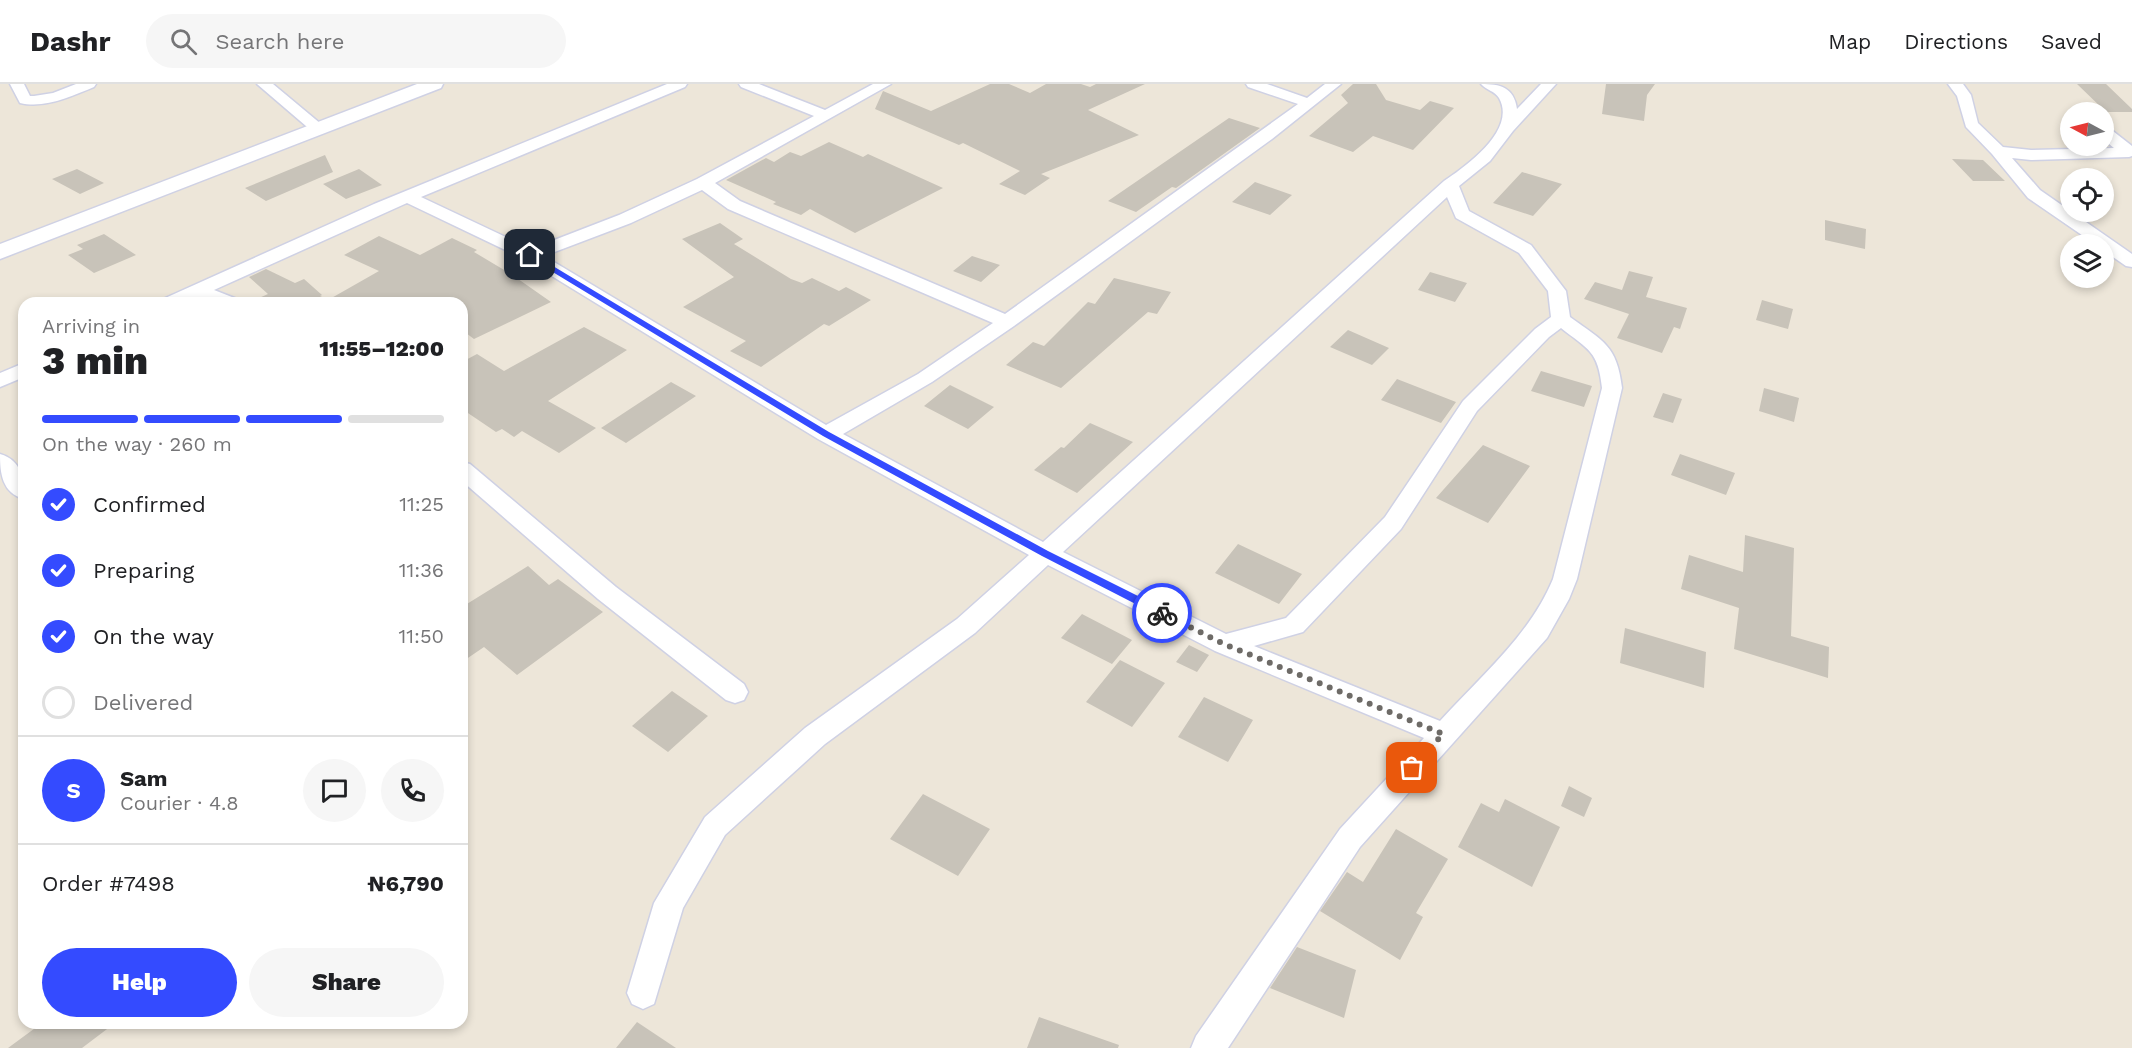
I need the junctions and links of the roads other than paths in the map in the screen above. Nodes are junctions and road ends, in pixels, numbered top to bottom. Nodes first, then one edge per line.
1 (17, 84) edge
2 (89, 84) edge
3 (264, 84) edge
4 (434, 84) edge
5 (680, 84) edge
6 (746, 84) edge
7 (884, 84) edge
8 (1253, 84) edge
9 (1334, 84) edge
10 (1488, 84) edge
11 (1549, 84) edge
12 (1955, 84) edge
13 (1308, 103) junction
14 (825, 115) junction
15 (1509, 127) junction
16 (319, 129) junction
17 (2114, 139) edge
18 (1998, 151) junction
19 (2130, 151) edge
20 (703, 183) junction
21 (1450, 185) junction
22 (408, 197) junction
23 (0, 252) edge
24 (530, 255) junction
25 (2128, 255) edge
26 (196, 292) junction
27 (184, 297) edge
28 (218, 297) edge
29 (1561, 319) junction
30 (1006, 322) junction
31 (18, 372) edge
32 (0, 381) edge
33 (826, 434) junction
34 (0, 461) edge
35 (468, 474) edge
36 (18, 484) edge
37 (1045, 553) junction
38 (1224, 644) junction
39 (735, 692) dead end
40 (1443, 734) junction
41 (644, 993) dead end
42 (1208, 1048) edge

1 - 2 street
3 - 16 street
4 - 16 street
5 - 22 street
6 - 14 street
7 - 14 street
8 - 13 street
9 - 13 street
10 - 15 street
11 - 15 street
12 - 18 street
13 - 30 street
14 - 20 street
15 - 21 street
16 - 23 street
17 - 19 street
18 - 19 street
18 - 25 street
20 - 24 street
20 - 30 street
21 - 29 street
21 - 37 street
22 - 24 street
22 - 26 street
24 - 33 street
26 - 27 street
26 - 28 street
29 - 38 street
29 - 40 street
30 - 33 street
31 - 32 street
33 - 37 street
34 - 36 street
35 - 39 street
37 - 38 street
37 - 41 street
38 - 40 street
40 - 42 street

